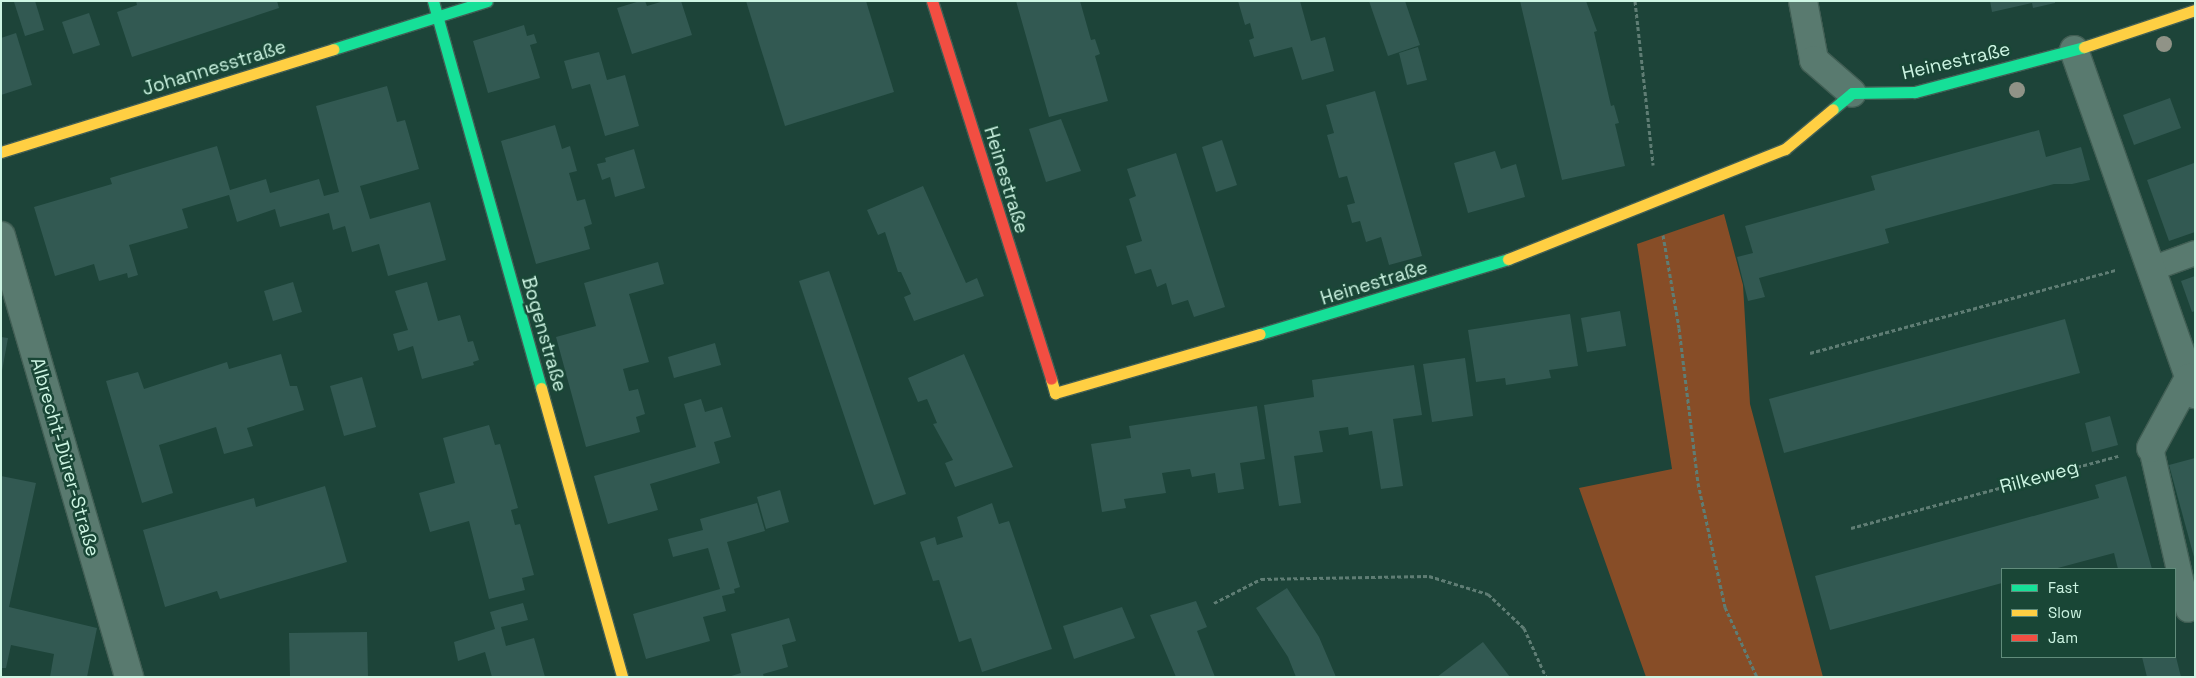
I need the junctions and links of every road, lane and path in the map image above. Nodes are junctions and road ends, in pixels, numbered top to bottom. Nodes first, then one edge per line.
1 (433, 1) edge
2 (487, 1) edge
3 (932, 1) edge
4 (1635, 1) edge
5 (1803, 1) edge
6 (2195, 10) edge
7 (437, 18) junction
8 (2074, 50) junction
9 (1852, 93) junction
10 (1, 152) edge
11 (1657, 202) junction
12 (1, 236) edge
13 (2195, 253) edge
14 (2149, 265) junction
15 (1810, 353) dead end
16 (2192, 386) edge
17 (2151, 448) junction
18 (1851, 528) dead end
19 (1214, 603) dead end
20 (2188, 610) dead end
21 (130, 677) edge
22 (622, 677) edge
23 (1546, 677) edge
24 (1757, 677) edge

1 - 7 street, Bogenstraße
2 - 7 street, Johannesstraße
3 - 11 street, Heinestraße
4 - 11 path
5 - 9 street
6 - 8 street, Heinestraße
7 - 10 street, Johannesstraße
7 - 22 street, Bogenstraße
8 - 9 street, Heinestraße
8 - 14 street
9 - 11 street, Heinestraße
11 - 24 path
12 - 21 street, Albrecht-Dürer-Straße
13 - 14 lane
14 - 15 path
14 - 16 street
16 - 17 street
17 - 18 path, Rilkeweg
17 - 20 lane
19 - 23 path

